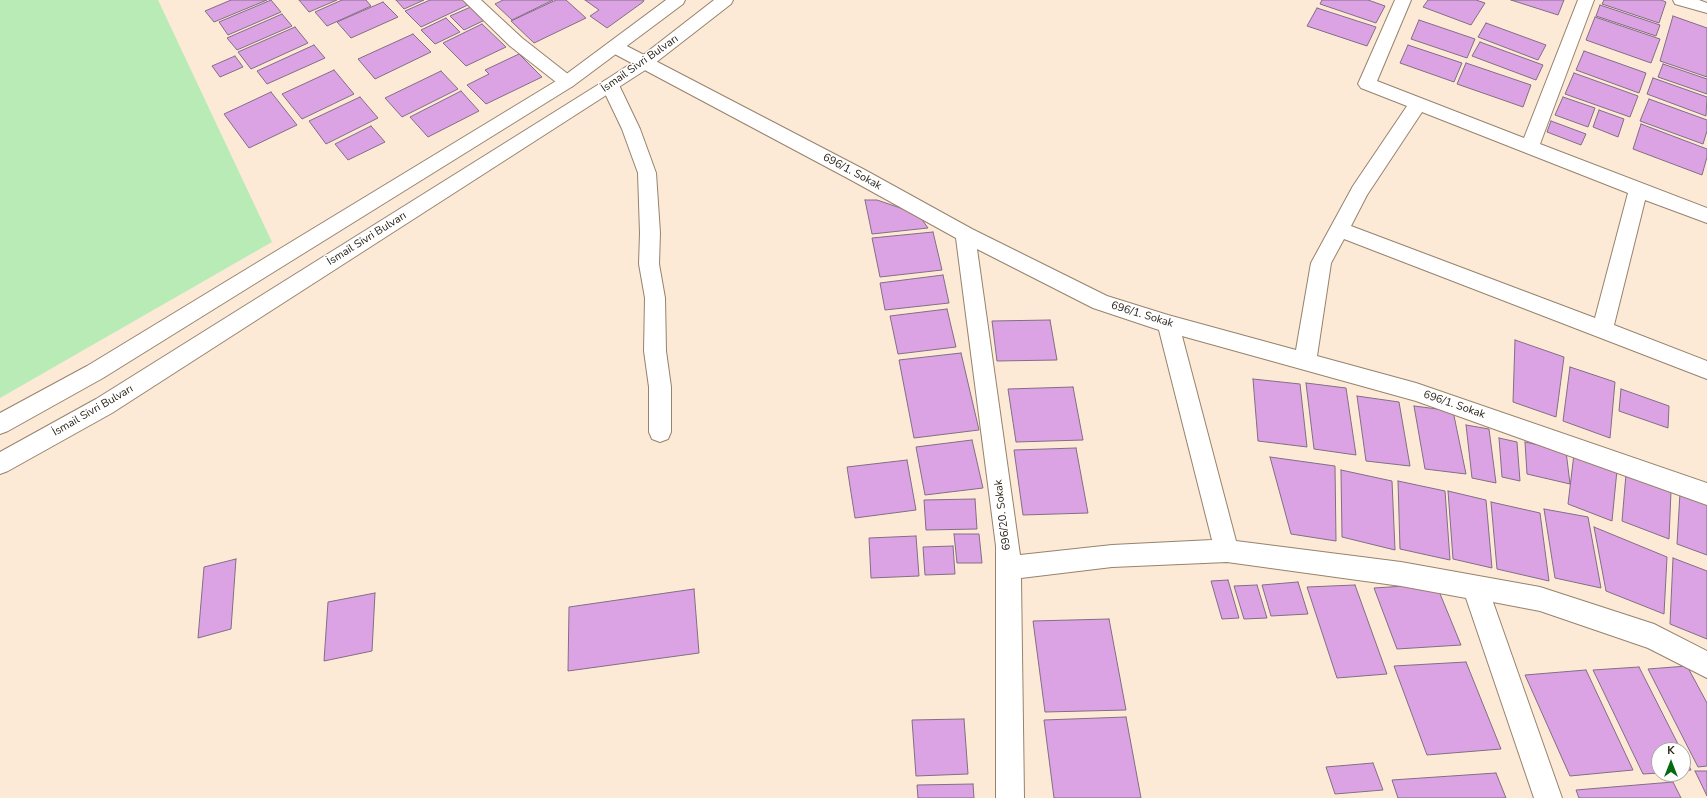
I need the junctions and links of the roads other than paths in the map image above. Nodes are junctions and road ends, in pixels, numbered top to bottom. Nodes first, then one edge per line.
1 (471, 0) edge
2 (677, 0) edge
3 (725, 0) edge
4 (1403, 0) edge
5 (1586, 0) edge
6 (1680, 0) edge
7 (1707, 8) edge
8 (615, 47) junction
9 (644, 63) junction
10 (567, 82) junction
11 (610, 85) junction
12 (1419, 103) junction
13 (1530, 146) junction
14 (1638, 189) junction
15 (1707, 216) edge
16 (1339, 229) junction
17 (965, 234) junction
18 (1168, 324) junction
19 (1602, 330) junction
20 (1305, 361) junction
21 (1707, 370) edge
22 (0, 424) edge
23 (660, 432) dead end
24 (0, 464) edge
25 (1707, 494) edge
26 (1227, 551) junction
27 (1008, 568) junction
28 (1475, 587) junction
29 (1707, 665) edge
30 (1010, 798) edge
31 (1548, 798) edge

1 - 10 street
2 - 8 street
3 - 9 street, İsmail Sivri Bulvarı
4 - 12 street
5 - 13 street
6 - 7 street
8 - 9 street, 696/1. Sokak
8 - 10 street
9 - 11 street, İsmail Sivri Bulvarı
9 - 17 street, 696/1. Sokak
10 - 22 street
11 - 23 street
11 - 24 street, İsmail Sivri Bulvarı
12 - 13 street
12 - 16 street
13 - 14 street
14 - 15 street
14 - 19 street
16 - 19 street
16 - 20 street
17 - 18 street, 696/1. Sokak
17 - 27 street, 696/20. Sokak
18 - 20 street, 696/1. Sokak
18 - 26 street
19 - 21 street
20 - 25 street, 696/1. Sokak
26 - 27 street
26 - 28 street
27 - 30 street, 696/20. Sokak
28 - 29 street
28 - 31 street

